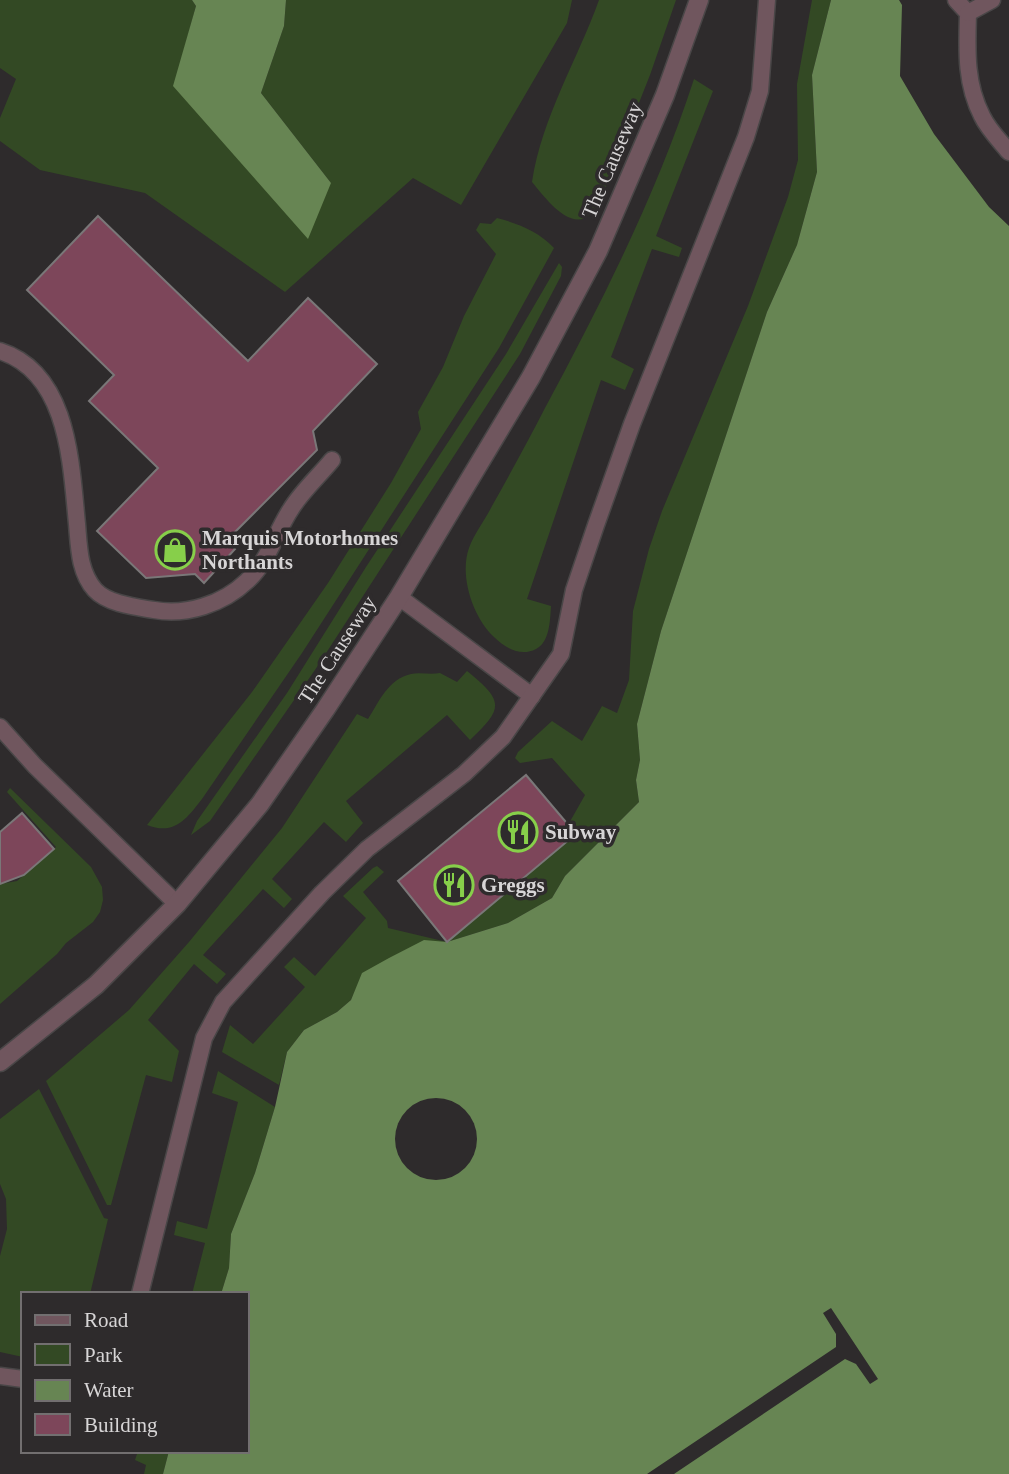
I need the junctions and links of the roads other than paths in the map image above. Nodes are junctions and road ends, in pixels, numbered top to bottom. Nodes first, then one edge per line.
1 (699, 0) edge
2 (767, 0) edge
3 (956, 0) edge
4 (992, 0) edge
5 (968, 13) junction
6 (1009, 152) edge
7 (0, 351) edge
8 (332, 460) dead end
9 (399, 597) junction
10 (532, 696) junction
11 (0, 727) edge
12 (177, 904) junction
13 (0, 1062) edge
14 (140, 1292) edge
15 (0, 1376) edge
16 (21, 1379) edge

1 - 9 street, The Causeway
2 - 10 lane
3 - 5 lane
4 - 5 lane
5 - 6 lane
7 - 8 lane
9 - 10 lane
9 - 12 street, The Causeway
10 - 14 lane
11 - 12 lane
12 - 13 street, The Causeway
15 - 16 lane

